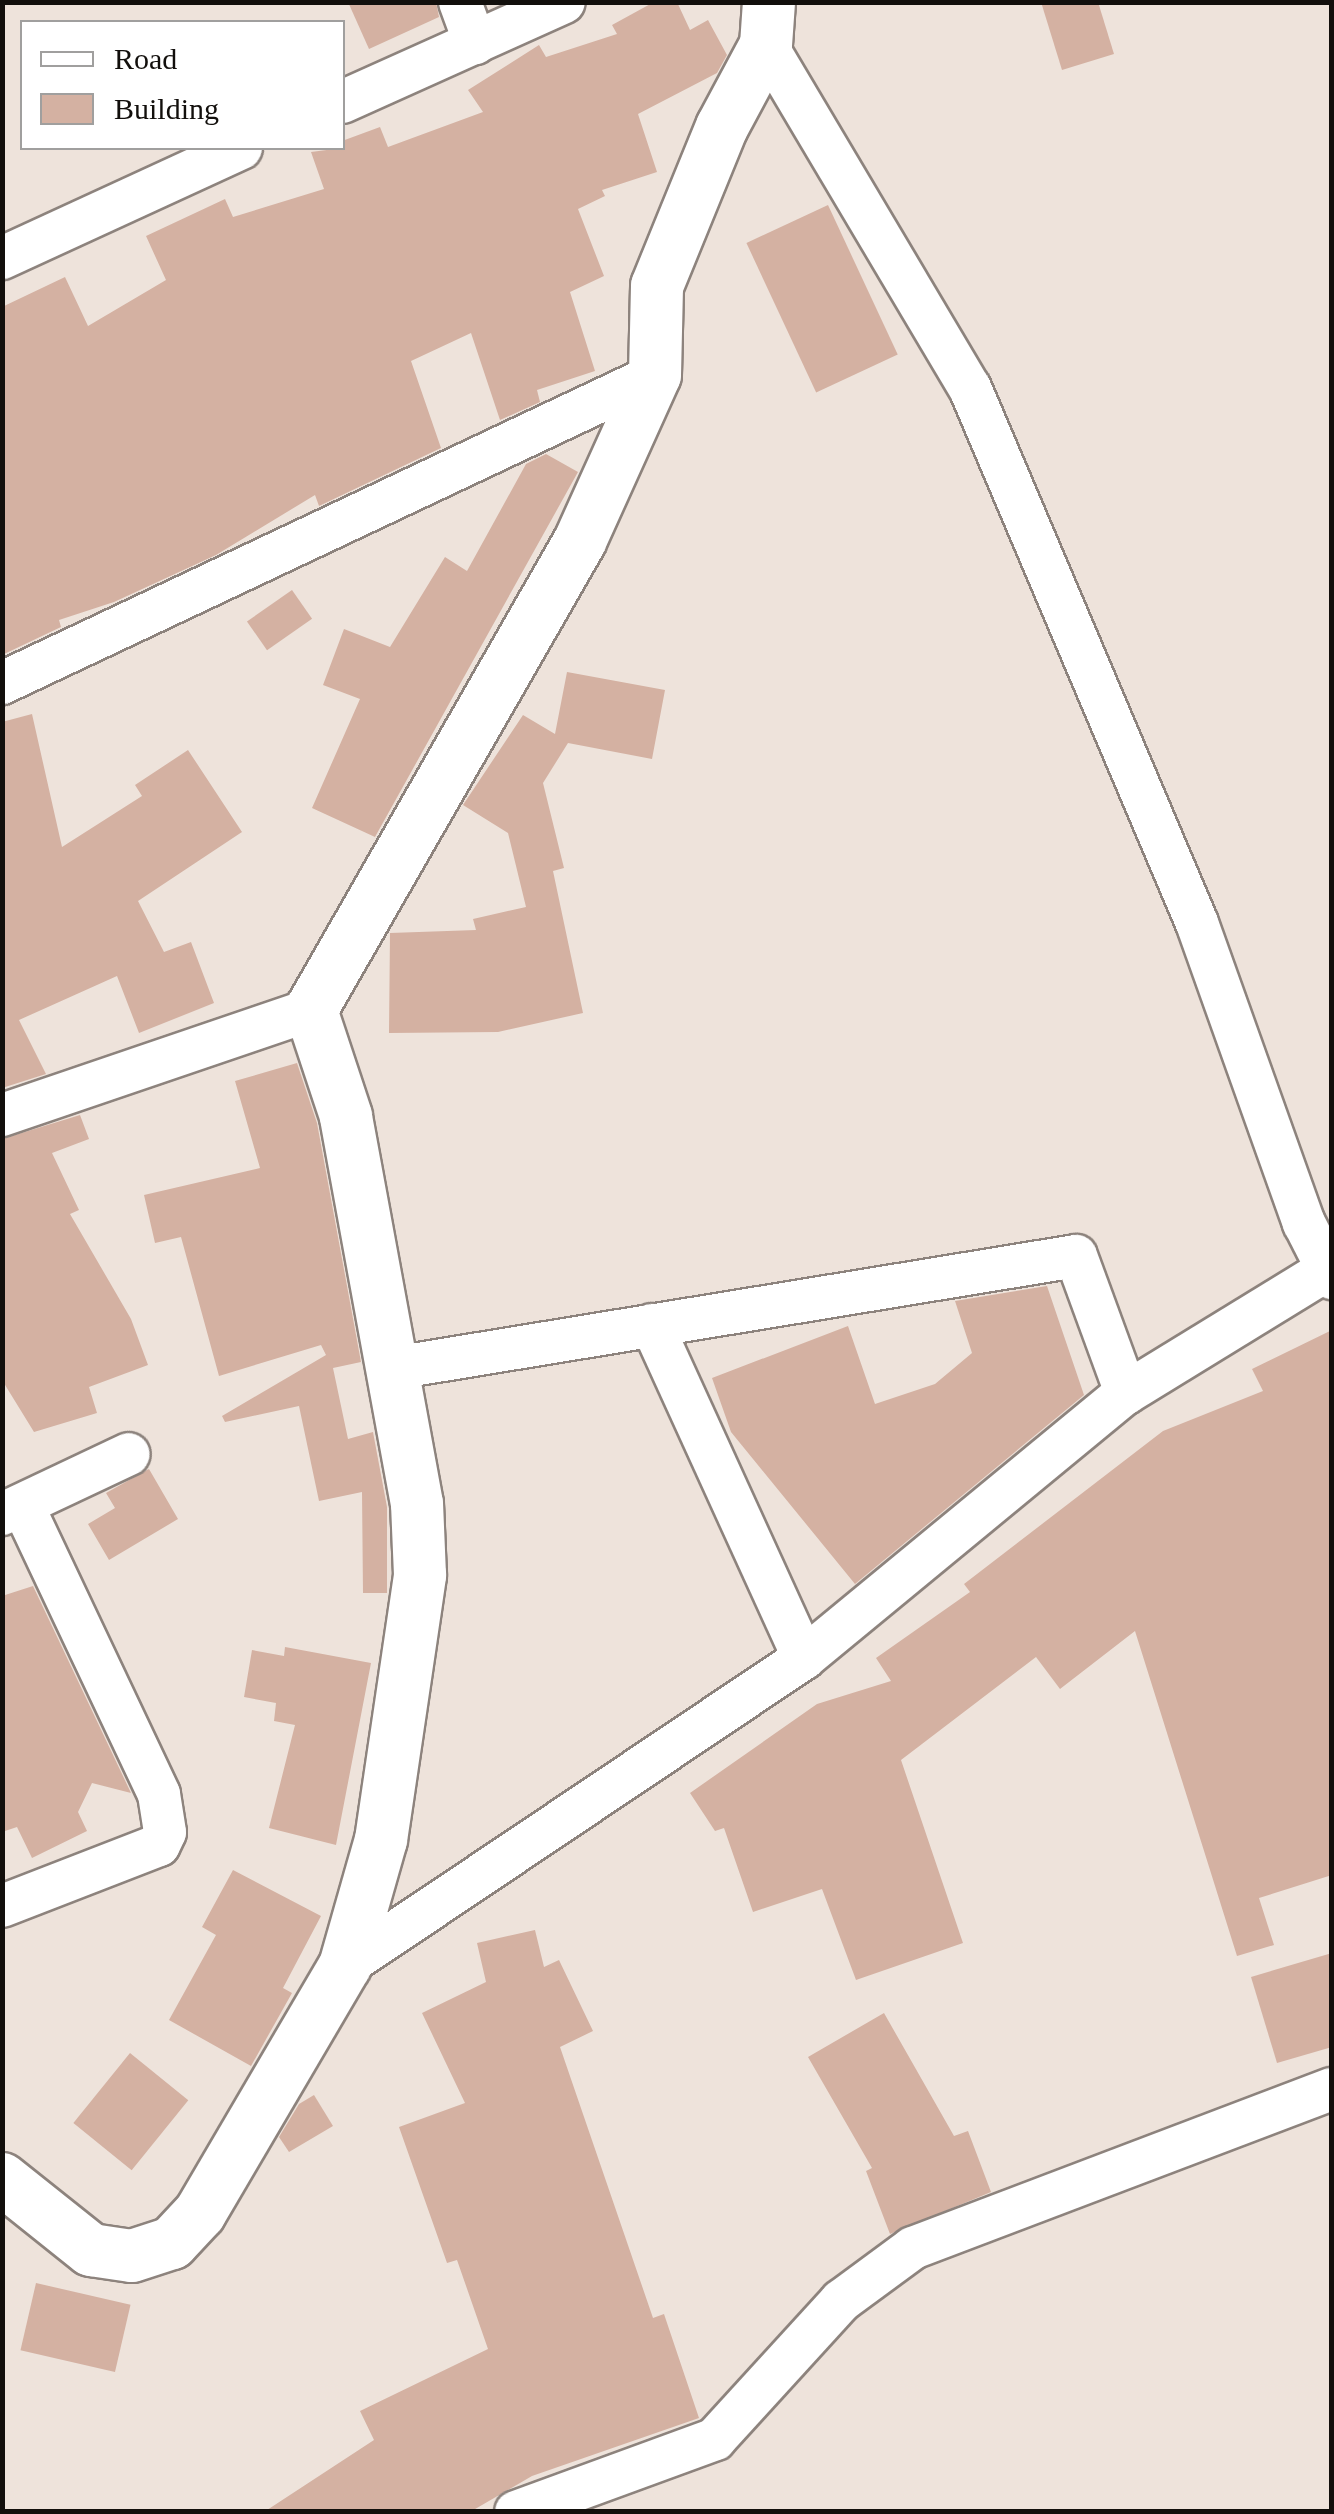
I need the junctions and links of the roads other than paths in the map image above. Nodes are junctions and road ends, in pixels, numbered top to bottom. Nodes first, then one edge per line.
1 (460, 2) edge
2 (564, 2) edge
3 (768, 24) edge
4 (475, 42) junction
5 (345, 101) edge
6 (238, 150) edge
7 (2, 258) edge
8 (655, 375) junction
9 (2, 683) edge
10 (312, 1010) junction
11 (2, 1115) edge
12 (1330, 1274) edge
13 (652, 1325) junction
14 (388, 1368) junction
15 (1126, 1393) junction
16 (128, 1454) dead end
17 (12, 1510) edge
18 (804, 1658) junction
19 (2, 1906) edge
20 (345, 1966) junction
21 (1332, 2090) edge
22 (2, 2179) edge
23 (516, 2512) edge

1 - 4 street
2 - 4 street
3 - 8 street
3 - 12 street
4 - 5 street
6 - 7 street
8 - 9 street
8 - 10 street
10 - 11 street
10 - 14 street
12 - 15 street
13 - 14 street
13 - 15 street
13 - 18 street
14 - 20 street
15 - 18 street
16 - 17 street
17 - 19 street
18 - 20 street
20 - 22 street
21 - 23 street

